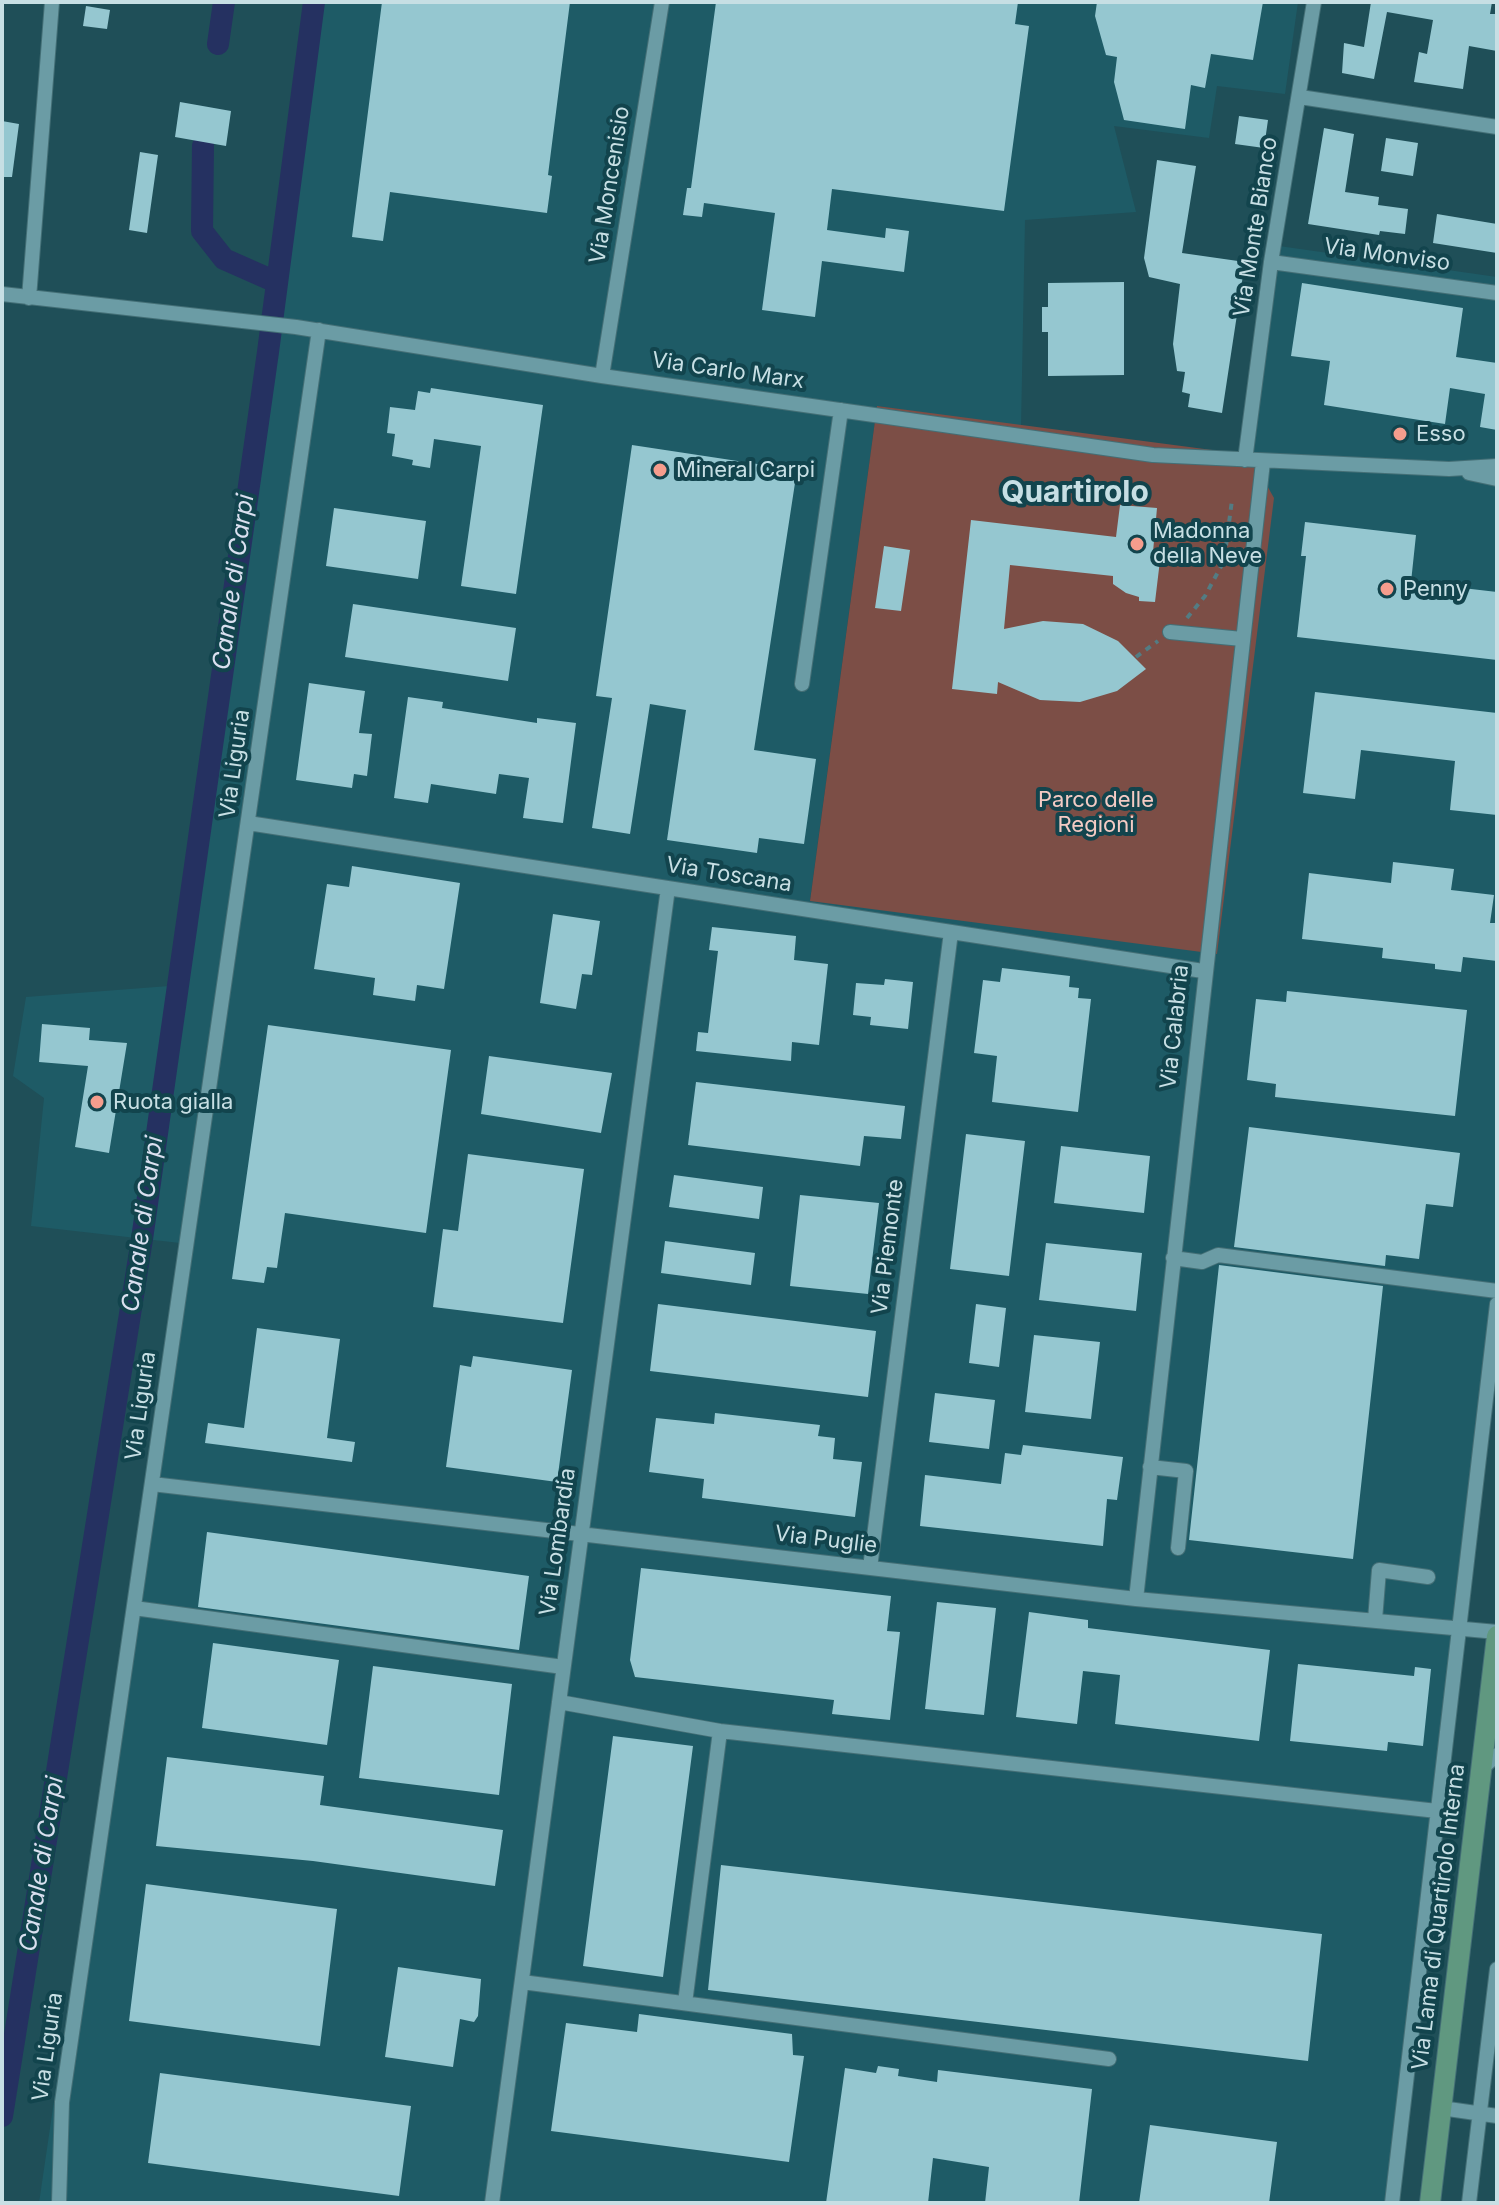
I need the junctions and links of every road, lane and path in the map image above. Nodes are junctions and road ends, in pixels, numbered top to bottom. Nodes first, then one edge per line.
1 (52, 2) edge
2 (662, 2) edge
3 (1314, 2) edge
4 (1300, 97) junction
5 (1497, 127) edge
6 (1271, 262) junction
7 (1497, 293) edge
8 (2, 294) edge
9 (29, 298) junction
10 (319, 330) junction
11 (602, 376) junction
12 (841, 410) junction
13 (1245, 460) junction
14 (1263, 462) junction
15 (1497, 466) edge
16 (1449, 469) junction
17 (1497, 479) edge
18 (1232, 500) dead end
19 (1170, 632) junction
20 (1242, 639) junction
21 (1136, 657) dead end
22 (802, 684) dead end
23 (248, 823) junction
24 (668, 888) junction
25 (951, 932) junction
26 (1203, 971) junction
27 (1173, 1258) junction
28 (1497, 1291) edge
29 (1497, 1304) edge
30 (1150, 1467) junction
31 (152, 1484) junction
32 (582, 1534) junction
33 (1178, 1548) dead end
34 (870, 1568) junction
35 (1428, 1577) dead end
36 (1136, 1599) junction
37 (134, 1608) junction
38 (1375, 1620) junction
39 (1458, 1627) junction
40 (1497, 1634) edge
41 (563, 1667) junction
42 (559, 1702) junction
43 (720, 1731) junction
44 (1497, 1755) edge
45 (1481, 1769) junction
46 (1437, 1811) junction
47 (1497, 1969) edge
48 (522, 1982) junction
49 (685, 2003) junction
50 (1109, 2059) dead end
51 (1441, 2108) junction
52 (1490, 2115) edge
53 (59, 2203) edge
54 (492, 2203) edge
55 (1392, 2203) edge
56 (1430, 2203) edge
57 (1469, 2203) edge

1 - 9 street
2 - 11 street, Via Moncenisio
3 - 4 street, Via Monte Bianco
4 - 5 street
4 - 6 street, Via Monte Bianco
6 - 7 street, Via Monviso
6 - 13 street, Via Monte Bianco
8 - 9 street, Via Carlo Marx
9 - 10 street, Via Carlo Marx
10 - 11 street, Via Carlo Marx
10 - 23 street, Via Liguria
11 - 12 street, Via Carlo Marx
12 - 13 street, Via Carlo Marx
12 - 22 street
13 - 14 street, Via Carlo Marx
14 - 16 street, Via Carlo Marx
14 - 20 street, Via Calabria
15 - 16 street, Via Carlo Marx
16 - 17 street, Via Carlo Marx
18 - 19 path
19 - 20 street
19 - 21 path
20 - 26 street, Via Calabria
23 - 24 street, Via Toscana
23 - 31 street, Via Liguria
24 - 25 street, Via Toscana
24 - 32 street, Via Lombardia
25 - 26 street, Via Toscana
25 - 34 street, Via Piemonte
26 - 27 street, Via Calabria
27 - 28 street
27 - 30 street, Via Calabria
29 - 39 street
30 - 33 street
30 - 36 street, Via Calabria
31 - 32 street, Via Puglie
31 - 37 street, Via Liguria
32 - 34 street, Via Puglie
32 - 41 street, Via Lombardia
34 - 36 street, Via Puglie
35 - 38 street
36 - 38 street, Via Puglie
37 - 41 street
37 - 53 street, Via Liguria
38 - 39 street, Via Puglie
39 - 40 street, Via Puglie
39 - 46 street
40 - 45 main road, Via Lama di Quartirolo Interna
41 - 42 street, Via Lombardia
42 - 43 street
42 - 48 street, Via Lombardia
43 - 46 street
43 - 49 street
44 - 45 street
45 - 51 main road, Via Lama di Quartirolo Interna
46 - 55 street
47 - 52 street
48 - 49 street
48 - 54 street, Via Lombardia
49 - 50 street
51 - 52 street
51 - 56 main road, Via Lama di Quartirolo Interna
52 - 57 street

